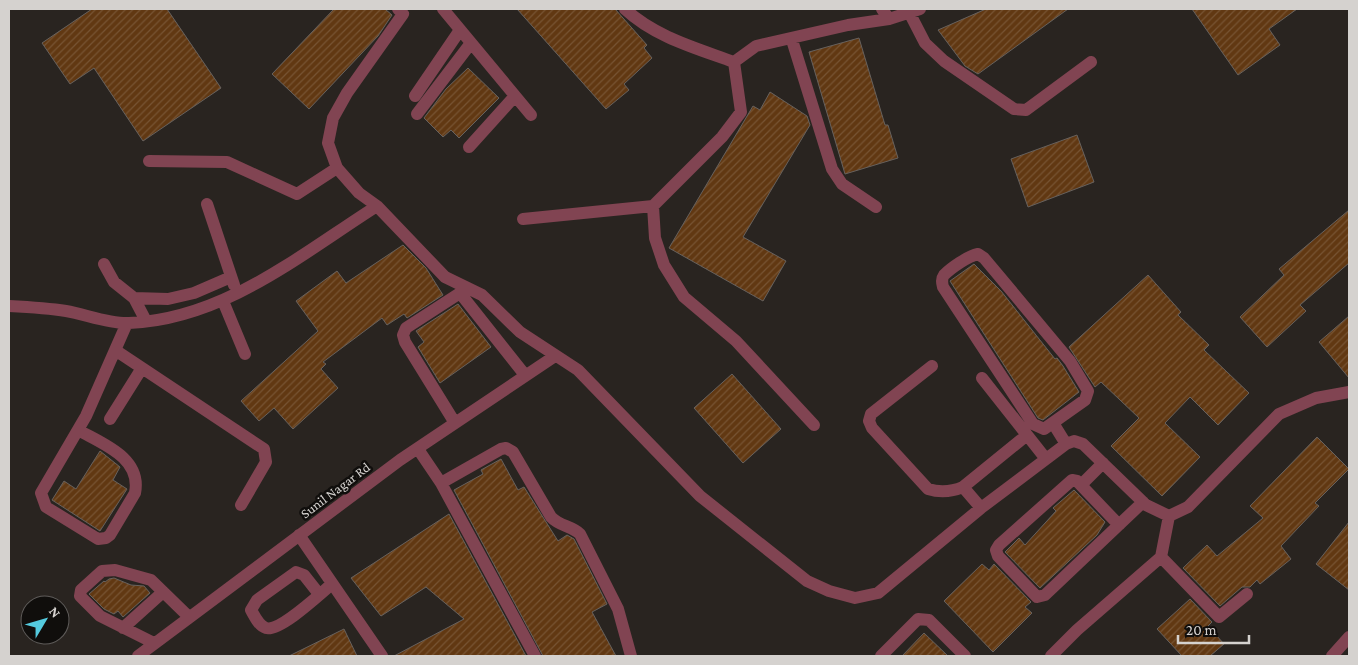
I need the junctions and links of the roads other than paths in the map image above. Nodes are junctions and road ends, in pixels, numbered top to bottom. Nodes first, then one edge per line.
1 (443, 9) edge
2 (624, 9) edge
3 (402, 10) edge
4 (914, 11) edge
5 (885, 14) edge
6 (460, 30) junction
7 (792, 40) junction
8 (471, 43) junction
9 (734, 62) junction
10 (1091, 62) dead end
11 (415, 96) dead end
12 (515, 96) junction
13 (416, 114) dead end
14 (531, 116) dead end
15 (469, 147) dead end
16 (149, 161) dead end
17 (337, 168) junction
18 (207, 204) dead end
19 (376, 206) junction
20 (652, 206) junction
21 (876, 207) dead end
22 (523, 219) dead end
23 (104, 264) dead end
24 (231, 277) junction
25 (238, 294) junction
26 (134, 298) junction
27 (223, 301) junction
28 (9, 306) edge
29 (146, 321) junction
30 (127, 323) junction
31 (115, 350) junction
32 (245, 354) dead end
33 (555, 356) junction
34 (932, 366) dead end
35 (142, 368) junction
36 (525, 375) junction
37 (982, 378) dead end
38 (1349, 392) edge
39 (110, 419) dead end
40 (455, 423) junction
41 (1052, 423) junction
42 (814, 426) dead end
43 (78, 430) junction
44 (1028, 435) junction
45 (1066, 444) junction
46 (418, 449) junction
47 (1046, 459) junction
48 (1103, 463) junction
49 (441, 483) junction
50 (1081, 485) junction
51 (963, 487) junction
52 (1143, 502) junction
53 (241, 505) dead end
54 (981, 508) junction
55 (1169, 516) junction
56 (1119, 525) junction
57 (299, 535) junction
58 (1161, 557) junction
59 (332, 584) junction
60 (163, 592) junction
61 (319, 594) junction
62 (1247, 594) dead end
63 (189, 617) junction
64 (124, 628) junction
65 (1349, 636) edge
66 (154, 643) junction
67 (138, 656) edge
68 (382, 656) edge
69 (535, 656) edge
70 (631, 656) edge
71 (881, 656) edge
72 (965, 656) edge
73 (1051, 656) edge
74 (1332, 656) edge

1 - 6 street
2 - 9 street
3 - 17 street
4 - 5 street
4 - 10 street
5 - 7 street
6 - 8 street
6 - 11 street
7 - 9 street
7 - 21 street
8 - 12 street
8 - 13 street
9 - 20 street
12 - 14 street
12 - 15 street
16 - 17 street
17 - 19 street
18 - 24 street
19 - 25 street
19 - 33 street
20 - 22 street
20 - 42 street
23 - 26 street
24 - 25 street
24 - 26 street
25 - 27 street
26 - 29 street
27 - 29 street
27 - 32 street
28 - 30 street
29 - 30 street
30 - 31 street
31 - 35 street
31 - 43 street
33 - 36 street, Sunil Nagar Rd
33 - 54 street
34 - 51 street
35 - 39 street
35 - 53 street
36 - 40 street, Sunil Nagar Rd
36 - 40 street
37 - 44 street
38 - 55 street
40 - 46 street, Sunil Nagar Rd
41 - 41 street
41 - 45 street
43 - 43 street
44 - 47 street
44 - 51 street
45 - 47 street
45 - 48 street
46 - 49 street
46 - 57 street, Sunil Nagar Rd
47 - 54 street
48 - 50 street
48 - 52 street
49 - 69 street
49 - 70 street
50 - 56 street
50 - 56 street
51 - 54 street
52 - 55 street
52 - 56 street
55 - 58 street
57 - 59 street
57 - 63 street, Sunil Nagar Rd
58 - 62 street
58 - 73 street
59 - 61 street
59 - 68 street
60 - 63 street
60 - 64 street
60 - 64 street
61 - 61 street
63 - 66 street, Sunil Nagar Rd
64 - 66 street
65 - 74 street
66 - 67 street, Sunil Nagar Rd
71 - 72 street

